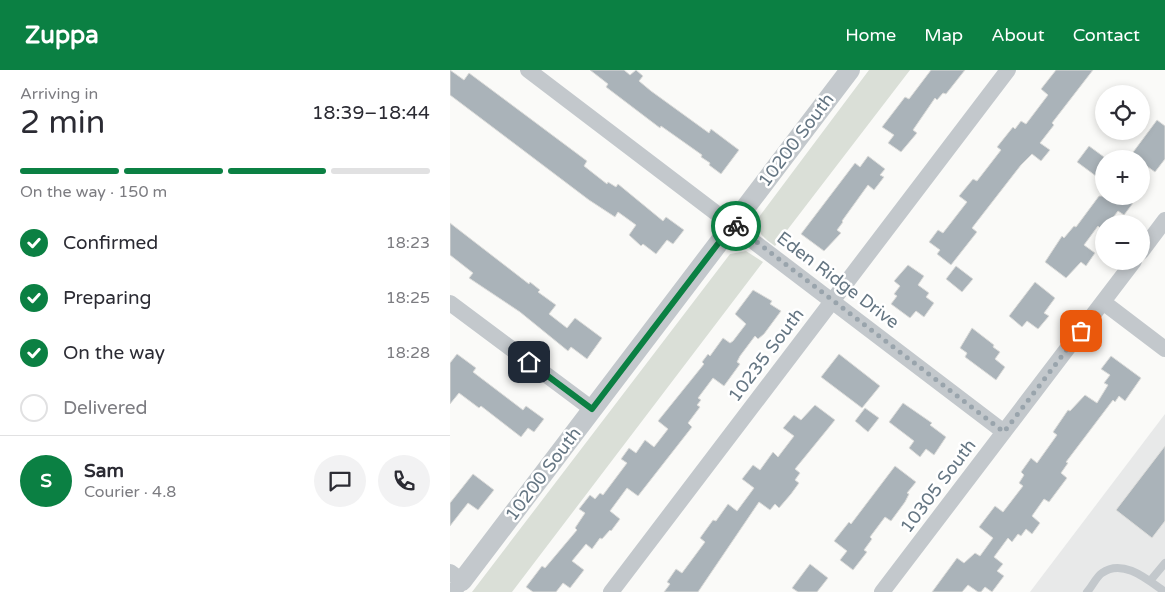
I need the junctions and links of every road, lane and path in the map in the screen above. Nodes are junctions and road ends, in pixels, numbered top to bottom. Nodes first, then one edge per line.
1 (528, 70) edge
2 (850, 70) edge
3 (1008, 70) edge
4 (1165, 220) edge
5 (733, 224) junction
6 (1150, 240) edge
7 (1127, 270) edge
8 (833, 300) junction
9 (450, 302) edge
10 (1103, 302) junction
11 (1165, 349) edge
12 (592, 409) junction
13 (1004, 432) junction
14 (1165, 563) edge
15 (455, 581) edge
16 (1150, 581) junction
17 (611, 592) edge
18 (882, 592) edge
19 (1087, 592) edge
20 (1165, 592) edge

1 - 5 street, Eden Ridge Drive
2 - 5 street, 10200 South
3 - 8 street, 10235 South
4 - 6 street
5 - 8 street, Eden Ridge Drive
5 - 12 street, 10200 South
7 - 10 street, 10305 South
8 - 13 street, Eden Ridge Drive
8 - 17 street, 10235 South
9 - 12 street
10 - 11 street
10 - 13 street, 10305 South
12 - 15 street, 10200 South
13 - 18 street, 10305 South
14 - 16 lane
16 - 19 lane
16 - 20 lane

